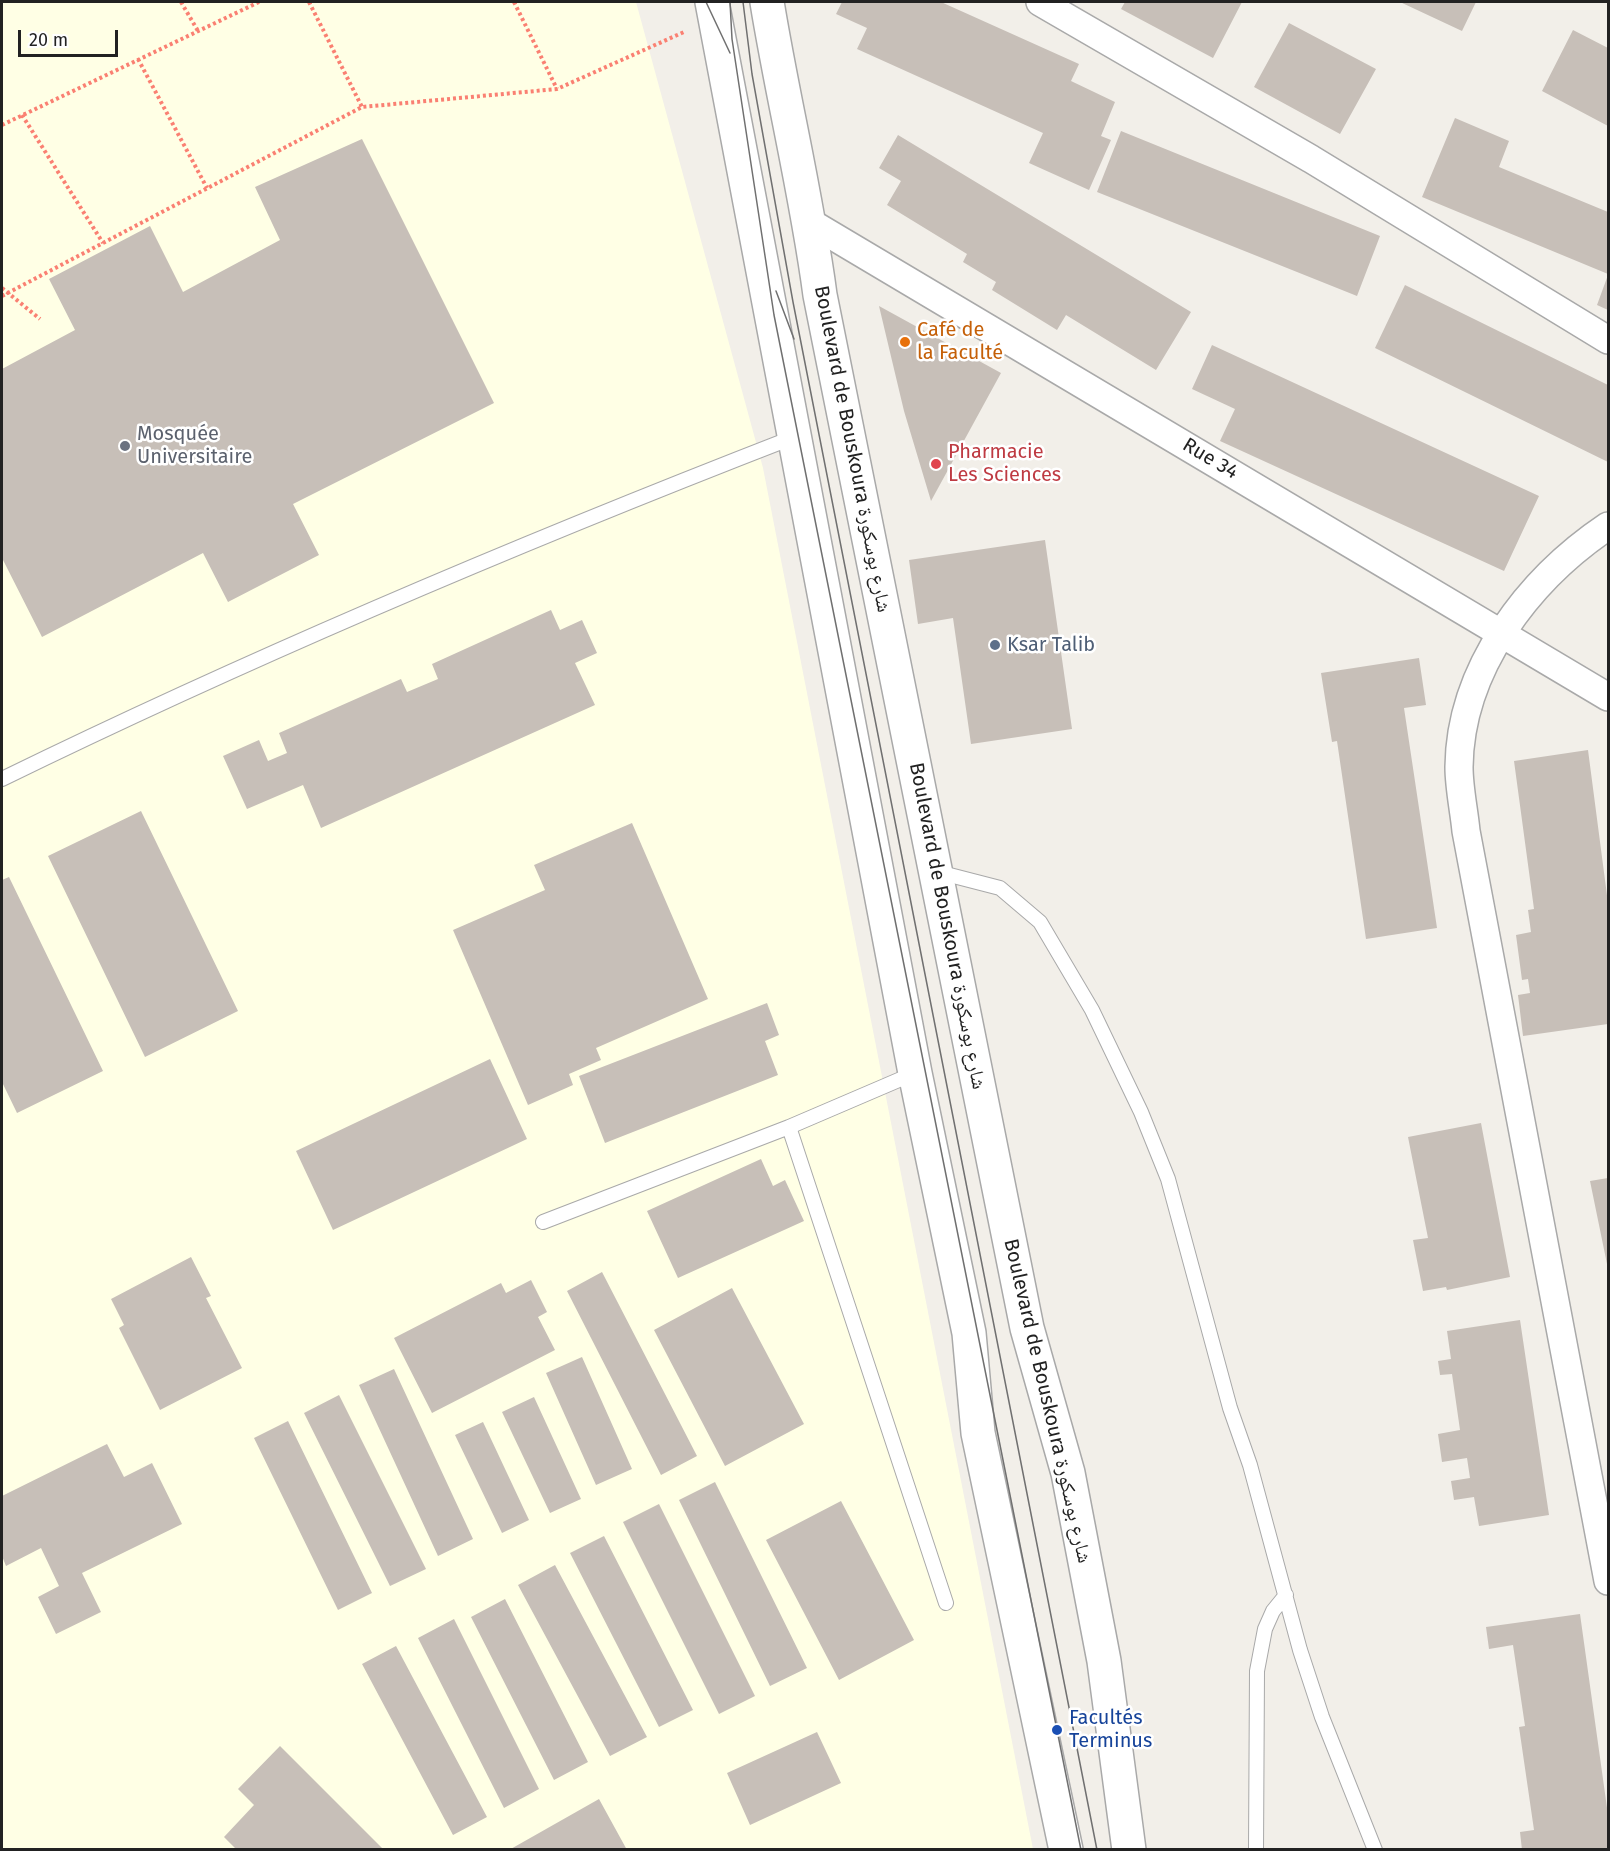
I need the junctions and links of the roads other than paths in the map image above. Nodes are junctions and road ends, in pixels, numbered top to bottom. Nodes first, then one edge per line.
1 (767, 2) edge
2 (1040, 2) edge
3 (713, 10) edge
4 (811, 223) junction
5 (1608, 340) edge
6 (794, 437) junction
7 (1608, 526) edge
8 (1502, 634) junction
9 (1608, 697) edge
10 (2, 779) edge
11 (938, 873) junction
12 (915, 1073) junction
13 (789, 1127) junction
14 (543, 1222) dead end
15 (1608, 1581) edge
16 (1286, 1595) junction
17 (946, 1603) dead end
18 (1066, 1850) edge
19 (1129, 1850) edge
20 (1256, 1850) edge
21 (1376, 1850) edge

1 - 4 street, Boulevard de Bouskoura شارع بوسكورة
2 - 5 street
3 - 6 street
4 - 8 street, Rue 34
4 - 11 street, Boulevard de Bouskoura شارع بوسكورة
6 - 10 lane
6 - 12 street
7 - 8 street
8 - 9 street, Rue 34
8 - 15 street
11 - 16 lane
11 - 19 street, Boulevard de Bouskoura شارع بوسكورة
12 - 13 lane
12 - 18 street
13 - 14 lane
13 - 17 lane
16 - 20 lane
16 - 21 lane

